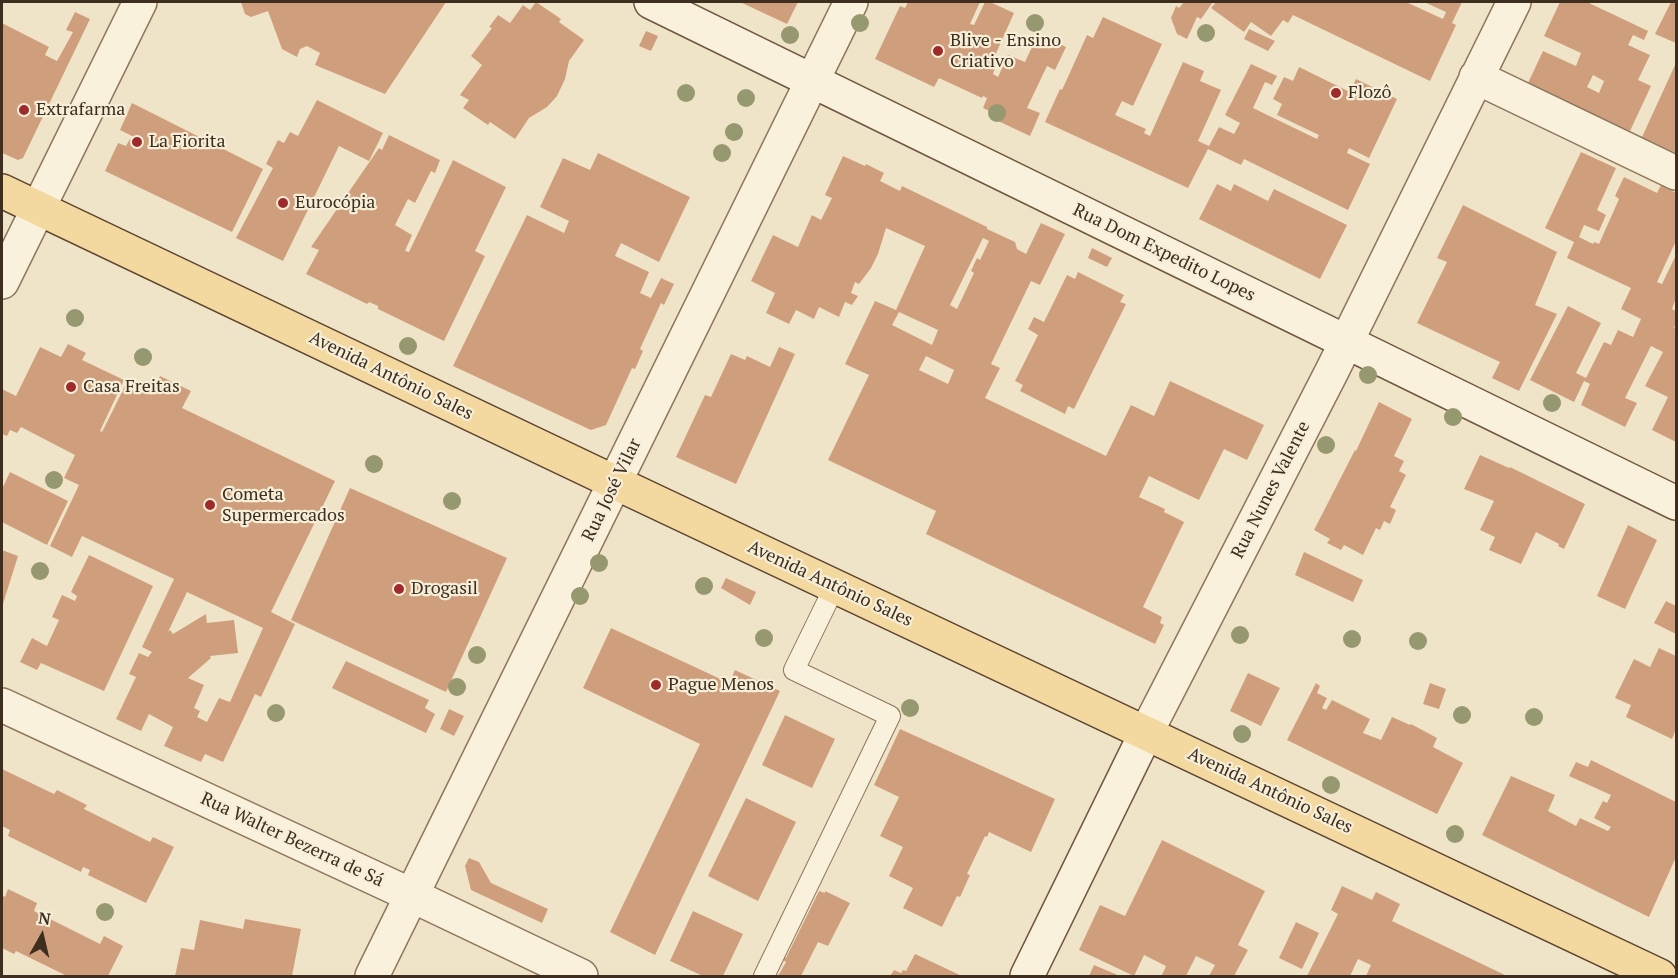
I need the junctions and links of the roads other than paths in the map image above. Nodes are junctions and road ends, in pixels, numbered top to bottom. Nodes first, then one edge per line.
1 (140, 2) edge
2 (651, 2) edge
3 (851, 2) edge
4 (1514, 2) edge
5 (1476, 76) junction
6 (812, 80) junction
7 (1677, 173) edge
8 (2, 190) edge
9 (38, 207) junction
10 (2, 282) edge
11 (1346, 342) junction
12 (616, 483) junction
13 (1677, 503) edge
14 (835, 586) junction
15 (2, 705) edge
16 (1146, 733) junction
17 (411, 895) junction
18 (372, 976) edge
19 (581, 976) edge
20 (764, 976) edge
21 (1027, 976) edge
22 (1660, 976) edge

1 - 9 street
2 - 6 street, Rua Dom Expedito Lopes
3 - 6 street, Rua José Vilar
4 - 5 street, Rua Nunes Valente
5 - 7 street
5 - 11 street, Rua Nunes Valente
6 - 11 street, Rua Dom Expedito Lopes
6 - 12 street, Rua José Vilar
8 - 9 main road, Avenida Antônio Sales
9 - 10 street
9 - 12 main road, Avenida Antônio Sales
11 - 13 street, Rua Dom Expedito Lopes
11 - 16 street, Rua Nunes Valente
12 - 14 main road, Avenida Antônio Sales
12 - 17 street, Rua José Vilar
14 - 16 main road, Avenida Antônio Sales
14 - 20 lane
15 - 17 street, Rua Walter Bezerra de Sá
16 - 21 street, Rua Nunes Valente
16 - 22 main road, Avenida Antônio Sales
17 - 18 street, Rua José Vilar
17 - 19 street, Rua Walter Bezerra de Sá

